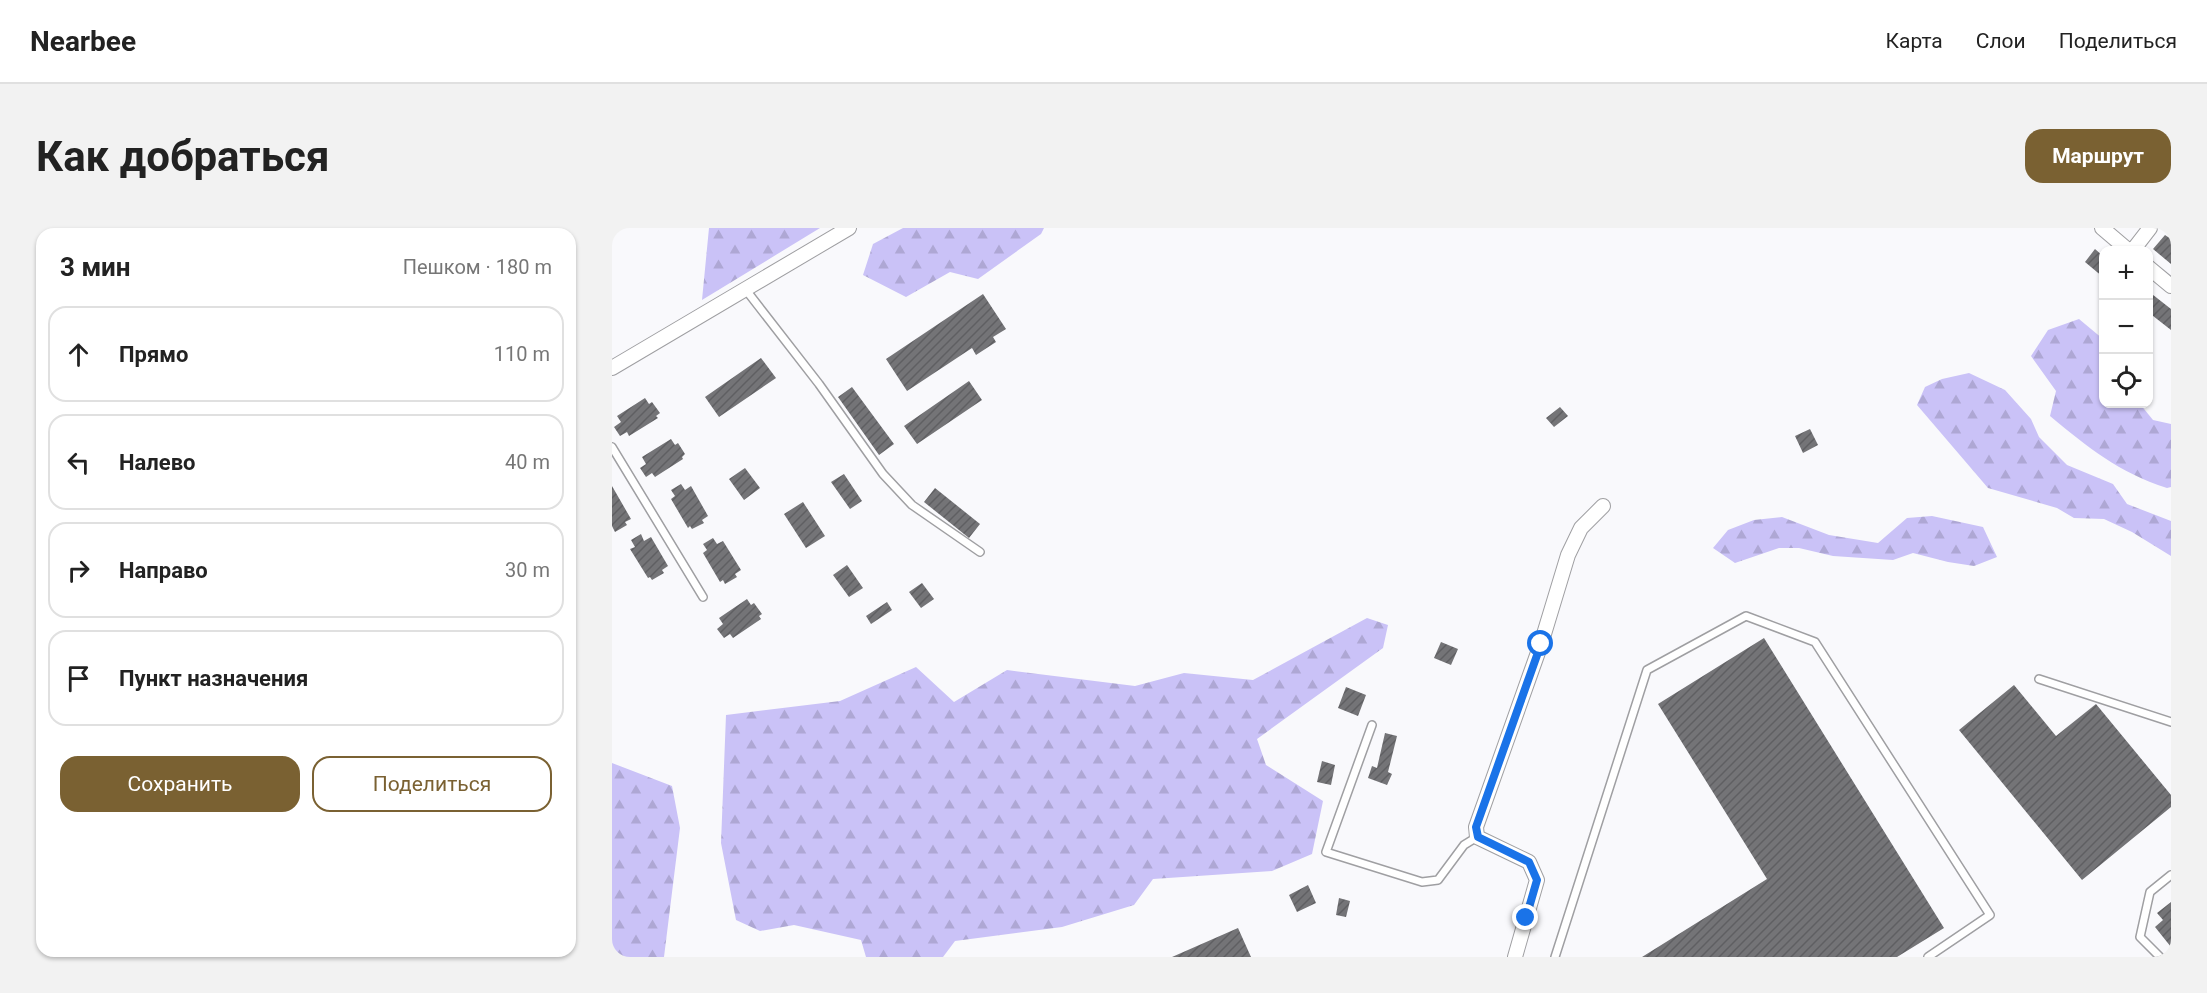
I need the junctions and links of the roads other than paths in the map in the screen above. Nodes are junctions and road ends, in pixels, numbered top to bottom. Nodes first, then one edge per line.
1 (849, 228) edge
2 (2102, 228) edge
3 (2150, 228) edge
4 (2123, 246) edge
5 (2136, 246) edge
6 (2153, 271) edge
7 (2171, 286) edge
8 (746, 290) junction
9 (612, 368) edge
10 (612, 447) edge
11 (1603, 506) dead end
12 (980, 552) dead end
13 (703, 597) dead end
14 (2039, 679) dead end
15 (2171, 722) edge
16 (1372, 725) dead end
17 (1478, 837) junction
18 (2171, 875) edge
19 (1515, 957) edge
20 (1555, 957) edge
21 (1928, 957) edge
22 (2160, 957) edge

1 - 8 street
2 - 4 street
3 - 5 street
6 - 7 street
8 - 9 street
8 - 12 lane
10 - 13 lane
11 - 17 street
14 - 15 lane
16 - 17 lane
17 - 19 street
18 - 22 lane
20 - 21 lane

